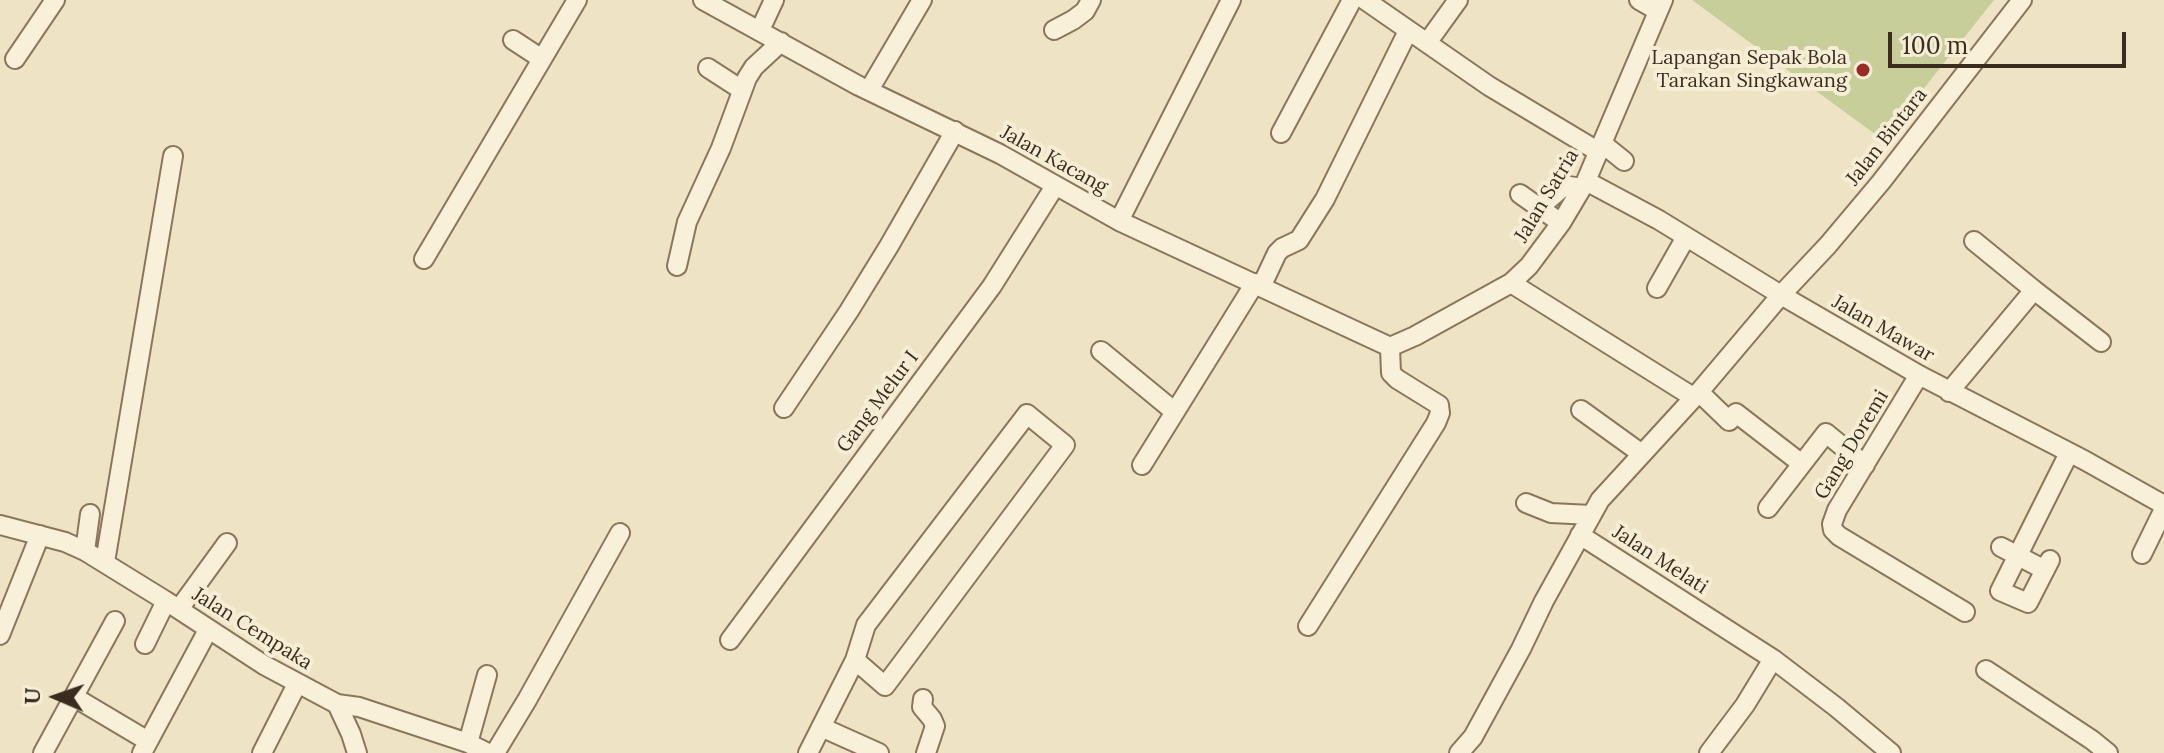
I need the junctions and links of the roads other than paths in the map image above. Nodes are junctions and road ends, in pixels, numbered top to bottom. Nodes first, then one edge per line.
1 (55, 0) edge
2 (577, 0) edge
3 (703, 0) edge
4 (774, 0) edge
5 (922, 0) edge
6 (1091, 0) edge
7 (1231, 0) edge
8 (1352, 0) edge
9 (1365, 0) edge
10 (1458, 0) edge
11 (1639, 0) edge
12 (2022, 0) edge
13 (1660, 6) edge
14 (760, 30) junction
15 (1054, 30) dead end
16 (1408, 31) junction
17 (513, 40) dead end
18 (781, 42) junction
19 (1427, 43) junction
20 (15, 59) dead end
21 (542, 59) junction
22 (708, 68) dead end
23 (742, 90) junction
24 (869, 90) junction
25 (955, 131) junction
26 (1281, 133) dead end
27 (1601, 148) junction
28 (173, 156) dead end
29 (1624, 161) dead end
30 (1584, 184) junction
31 (1055, 186) junction
32 (1520, 194) dead end
33 (1540, 207) junction
34 (1119, 221) junction
35 (1561, 223) junction
36 (1686, 237) junction
37 (1974, 241) dead end
38 (424, 259) dead end
39 (677, 266) dead end
40 (1511, 283) junction
41 (1258, 284) junction
42 (1657, 288) dead end
43 (2034, 290) junction
44 (1781, 295) junction
45 (2101, 342) dead end
46 (1390, 347) junction
47 (1101, 351) dead end
48 (1919, 375) junction
49 (1949, 392) junction
50 (1696, 395) junction
51 (784, 408) dead end
52 (1581, 410) dead end
53 (1175, 412) junction
54 (2069, 453) junction
55 (1642, 454) junction
56 (1802, 464) junction
57 (1142, 465) dead end
58 (1865, 465) junction
59 (1526, 503) dead end
60 (2164, 507) edge
61 (1768, 508) dead end
62 (90, 514) dead end
63 (1591, 515) junction
64 (0, 525) edge
65 (620, 533) dead end
66 (40, 535) junction
67 (1580, 535) junction
68 (227, 543) dead end
69 (85, 551) junction
70 (2009, 551) junction
71 (2142, 554) dead end
72 (105, 562) junction
73 (173, 605) junction
74 (1965, 612) dead end
75 (115, 621) dead end
76 (1308, 626) dead end
77 (208, 630) junction
78 (0, 635) edge
79 (730, 640) dead end
80 (145, 644) dead end
81 (1773, 659) junction
82 (855, 660) junction
83 (1986, 670) dead end
84 (487, 675) dead end
85 (297, 684) junction
86 (74, 697) junction
87 (923, 699) dead end
88 (337, 704) junction
89 (821, 727) junction
90 (468, 743) junction
91 (145, 747) edge
92 (43, 753) edge
93 (262, 753) edge
94 (357, 753) edge
95 (488, 753) edge
96 (495, 753) edge
97 (808, 753) edge
98 (879, 753) edge
99 (926, 753) edge
100 (1459, 753) edge
101 (1709, 753) edge
102 (1891, 753) edge
103 (2108, 753) edge

1 - 20 street
2 - 21 street
3 - 14 street, Jalan Kacang
4 - 14 street
5 - 24 street
6 - 15 street
7 - 34 street
8 - 26 street
9 - 16 street
10 - 19 street
11 - 13 street
12 - 44 street, Jalan Bintara
13 - 27 street, Jalan Satria
14 - 18 street, Jalan Kacang
16 - 19 street
16 - 41 street
17 - 21 street
18 - 23 street
18 - 24 street, Jalan Kacang
19 - 27 street
21 - 38 street
22 - 23 street
23 - 39 street
24 - 25 street, Jalan Kacang
25 - 31 street, Jalan Kacang
25 - 51 street
27 - 29 street
27 - 30 street, Jalan Satria
28 - 72 street
30 - 33 street
30 - 35 street, Jalan Satria
30 - 36 street, Jalan Mawar
31 - 34 street, Jalan Kacang
31 - 79 street, Gang Melur I
32 - 33 street
33 - 35 street
34 - 41 street, Jalan Kacang
35 - 40 street, Jalan Satria
36 - 42 street
36 - 44 street, Jalan Mawar
37 - 43 street
40 - 46 street, Jalan Satria
40 - 50 street
41 - 46 street, Jalan Kacang
41 - 53 street
43 - 45 street
43 - 49 street
44 - 48 street, Jalan Mawar
44 - 50 street, Jalan Melati
46 - 76 street
47 - 53 street
48 - 49 street, Jalan Mawar
48 - 58 street, Gang Doremi
49 - 54 street, Jalan Mawar
50 - 55 street, Jalan Melati
50 - 56 street
52 - 55 street
53 - 57 street
54 - 60 street, Jalan Mawar
54 - 70 street
55 - 63 street, Jalan Melati
56 - 58 street
56 - 61 street
58 - 74 street, Gang Doremi
59 - 63 street
60 - 71 street
62 - 69 street
63 - 67 street, Jalan Melati
64 - 66 street, Jalan Cempaka
65 - 96 street
66 - 69 street, Jalan Cempaka
66 - 78 street
67 - 81 street, Jalan Melati
67 - 100 street
68 - 73 street
69 - 72 street, Jalan Cempaka
70 - 70 street
72 - 73 street, Jalan Cempaka
73 - 77 street, Jalan Cempaka
73 - 80 street
75 - 86 street
77 - 85 street, Jalan Cempaka
77 - 91 street
81 - 101 street
81 - 102 street, Jalan Melati
82 - 82 street
82 - 89 street
83 - 103 street
84 - 90 street
85 - 88 street, Jalan Cempaka
85 - 93 street
86 - 91 street
86 - 92 street
87 - 99 street
88 - 90 street, Jalan Cempaka
88 - 94 street
89 - 97 street
89 - 98 street
90 - 95 street, Jalan Cempaka

